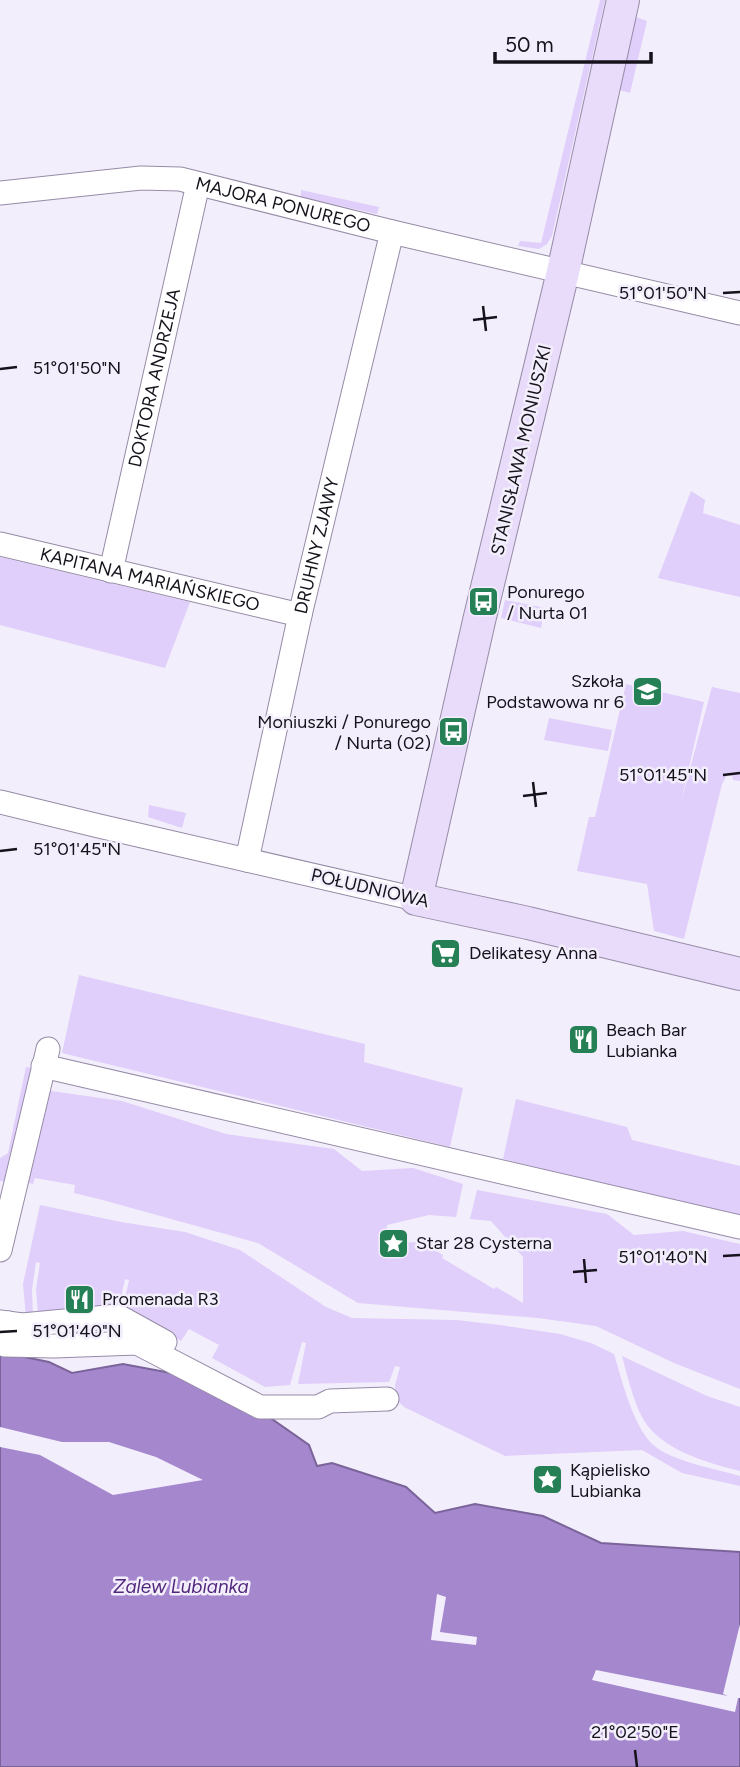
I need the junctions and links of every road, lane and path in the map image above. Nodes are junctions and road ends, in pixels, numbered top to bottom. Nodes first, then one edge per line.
1 (623, 0) edge
2 (198, 184) junction
3 (0, 193) edge
4 (391, 232) junction
5 (563, 272) junction
6 (740, 313) edge
7 (0, 544) edge
8 (111, 571) junction
9 (300, 615) junction
10 (0, 802) edge
11 (247, 860) junction
12 (416, 899) junction
13 (740, 974) edge
14 (13, 1192) junction
15 (740, 1227) edge
16 (16, 1232) dead end
17 (0, 1250) edge
18 (4, 1323) edge
19 (391, 1396) dead end

1 - 5 street, STANISŁAWA MONIUSZKI
2 - 3 street, MAJORA PONUREGO
2 - 4 street, MAJORA PONUREGO
2 - 8 street, DOKTORA ANDRZEJA
4 - 5 street, MAJORA PONUREGO
4 - 9 street, DRUHNY ZJAWY
5 - 6 street, MAJORA PONUREGO
5 - 12 street, STANISŁAWA MONIUSZKI
7 - 8 street, KAPITANA MARIAŃSKIEGO
8 - 9 street, KAPITANA MARIAŃSKIEGO
9 - 11 street, DRUHNY ZJAWY
10 - 11 street, POŁUDNIOWA
11 - 12 street, POŁUDNIOWA
12 - 13 street, POŁUDNIOWA
14 - 15 street
14 - 16 street
14 - 17 street
18 - 19 street

